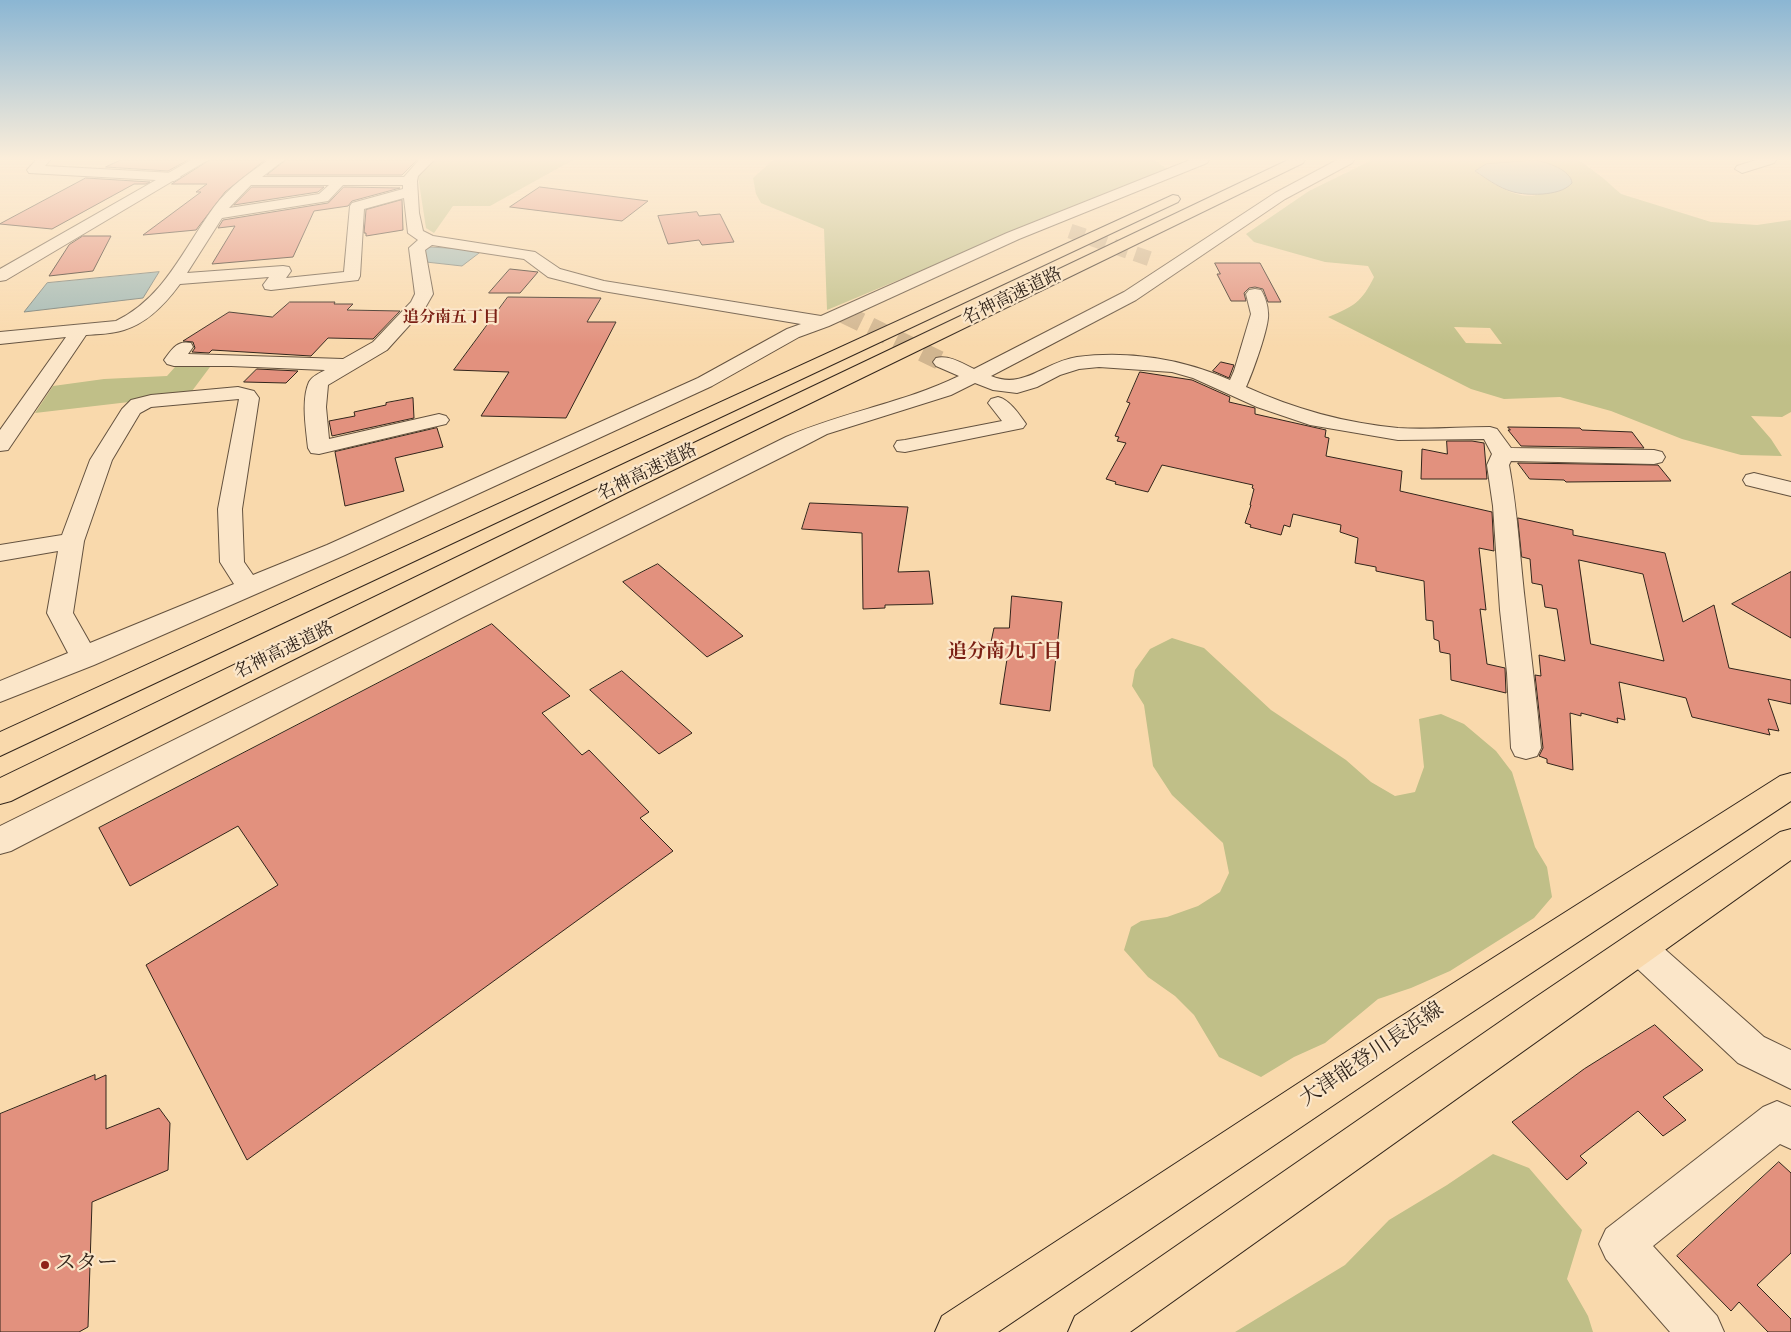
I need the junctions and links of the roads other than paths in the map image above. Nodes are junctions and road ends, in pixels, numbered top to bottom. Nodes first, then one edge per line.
1 (95, 222) edge
2 (213, 222) edge
3 (356, 222) edge
4 (415, 222) edge
5 (1050, 222) tunnel mouth
6 (1123, 222) edge
7 (1169, 222) edge
8 (1237, 222) edge
9 (1046, 224) junction
10 (1070, 231) tunnel mouth
11 (428, 240) junction
12 (0, 276) edge
13 (174, 279) junction
14 (1255, 294) dead end
15 (823, 322) junction
16 (1068, 328) junction
17 (80, 330) junction
18 (758, 332) junction
19 (3, 342) edge
20 (184, 347) dead end
21 (1104, 360) junction
22 (943, 362) tunnel mouth
23 (346, 365) junction
24 (973, 376) junction
25 (1235, 389) junction
26 (998, 403) dead end
27 (439, 420) dead end
28 (1, 441) edge
29 (905, 446) dead end
30 (1503, 454) junction
31 (1654, 457) dead end
32 (1754, 480) dead end
33 (1791, 488) edge
34 (72, 541) junction
35 (0, 553) edge
36 (249, 588) junction
37 (84, 658) junction
38 (0, 692) edge
39 (0, 745) edge
40 (1526, 748) dead end
41 (1791, 785) edge
42 (0, 792) edge
43 (0, 842) edge
44 (1791, 842) edge
45 (1639, 948) junction
46 (1791, 1070) edge
47 (1791, 1129) edge
48 (958, 1332) edge
49 (1091, 1332) edge
50 (1701, 1332) edge

1 - 12 street
2 - 13 street
3 - 13 street
4 - 11 street
5 - 9 street
6 - 39 main road, 名神高速道路
7 - 42 main road, 名神高速道路
8 - 16 street
9 - 10 street
9 - 15 street
11 - 18 street
11 - 23 street
13 - 17 street
14 - 25 street
15 - 18 street
15 - 18 street
16 - 21 street
16 - 24 street
17 - 19 street
17 - 28 street
18 - 36 street
20 - 23 street
21 - 24 street
21 - 25 street
22 - 24 street
23 - 27 street
24 - 43 street
25 - 30 street
26 - 29 street
30 - 31 street
30 - 40 street
32 - 33 street
34 - 35 street
34 - 36 street
34 - 37 street
36 - 37 street
37 - 38 street
41 - 48 main road, 大津能登川長浜線
44 - 45 main road
45 - 46 street
45 - 49 main road
47 - 50 street

